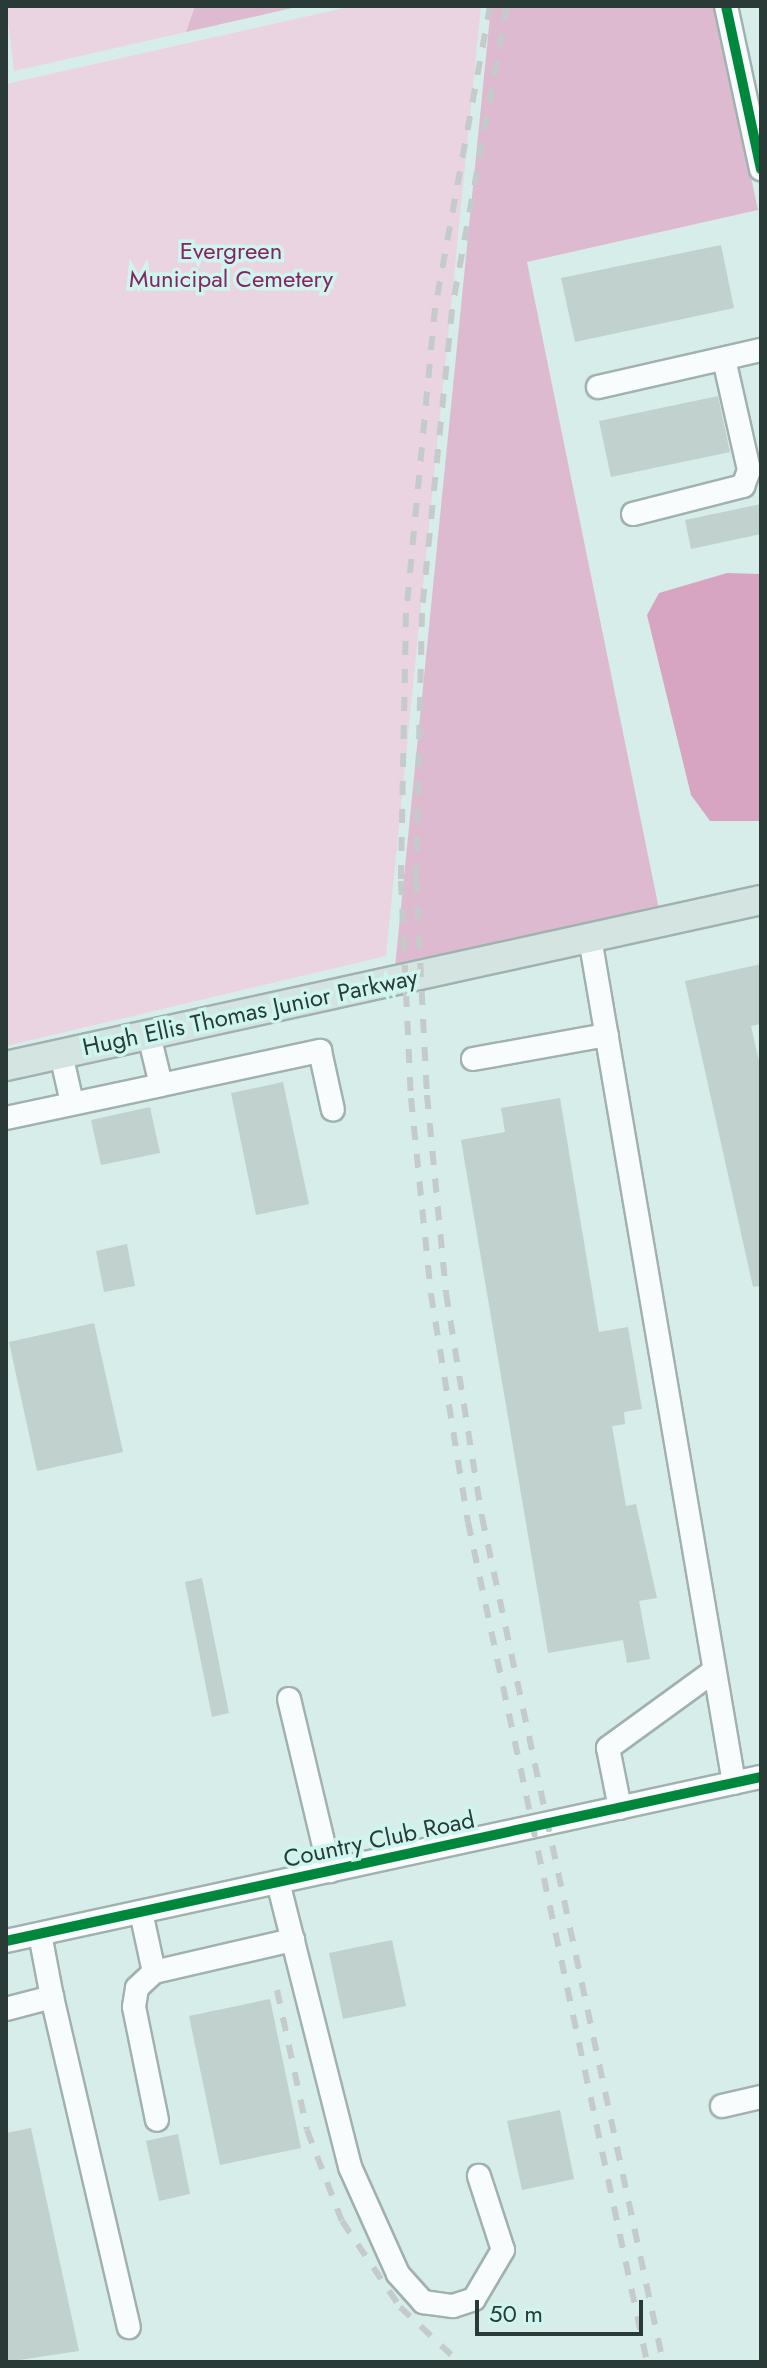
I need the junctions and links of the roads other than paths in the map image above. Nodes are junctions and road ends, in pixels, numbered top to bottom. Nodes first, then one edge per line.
1 (726, 6) edge
2 (761, 169) edge
3 (761, 350) edge
4 (724, 359) junction
5 (598, 387) dead end
6 (633, 514) dead end
7 (761, 900) edge
8 (590, 938) junction
9 (149, 1035) junction
10 (607, 1035) junction
11 (61, 1054) junction
12 (473, 1059) dead end
13 (6, 1066) edge
14 (161, 1085) junction
15 (72, 1103) junction
16 (333, 1110) dead end
17 (6, 1118) edge
18 (714, 1671) junction
19 (289, 1699) dead end
20 (761, 1777) edge
21 (734, 1783) junction
22 (620, 1808) junction
23 (330, 1871) junction
24 (278, 1882) junction
25 (141, 1912) junction
26 (40, 1934) junction
27 (293, 1940) junction
28 (6, 1941) edge
29 (154, 1972) junction
30 (52, 1997) junction
31 (6, 2009) edge
32 (761, 2097) edge
33 (722, 2106) dead end
34 (157, 2120) dead end
35 (479, 2176) dead end
36 (129, 2327) dead end

1 - 2 street
3 - 4 street
4 - 5 street
4 - 6 street
7 - 8 main road
8 - 9 main road, Hugh Ellis Thomas Junior Parkway
8 - 10 street
9 - 11 main road, Hugh Ellis Thomas Junior Parkway
9 - 14 street
10 - 12 street
10 - 18 street
11 - 13 main road, Hugh Ellis Thomas Junior Parkway
11 - 15 street
14 - 15 street
14 - 16 street
15 - 17 street
18 - 21 street
18 - 22 street
19 - 23 street
20 - 21 street, Country Club Road
21 - 22 street, Country Club Road
22 - 23 street, Country Club Road
23 - 24 street, Country Club Road
24 - 25 street, Country Club Road
24 - 27 street
25 - 26 street, Country Club Road
25 - 29 street
26 - 28 street, Country Club Road
26 - 30 street
27 - 29 street
27 - 35 street
29 - 34 street
30 - 31 street
30 - 36 street
32 - 33 street

